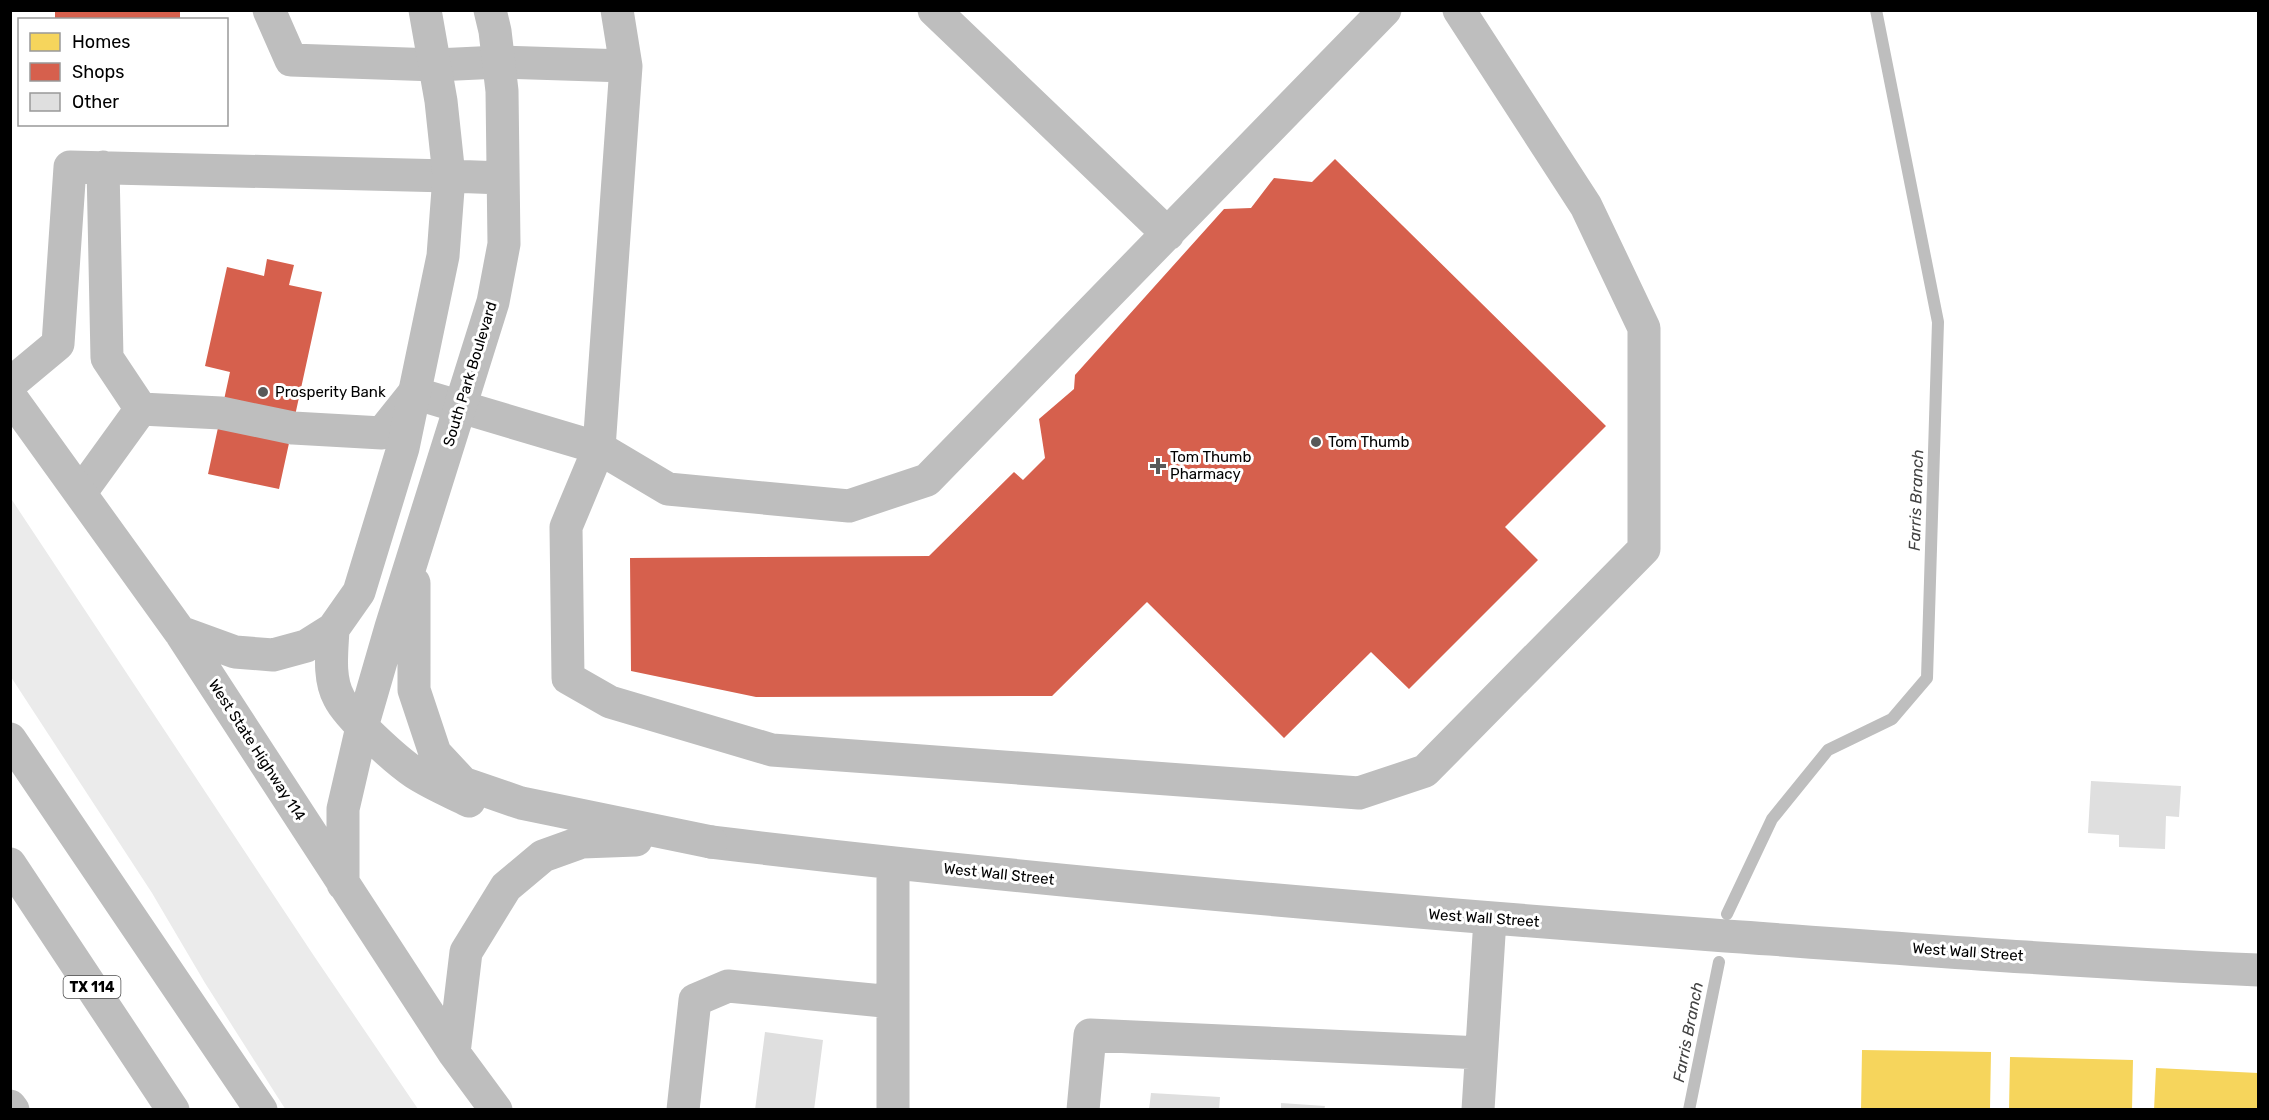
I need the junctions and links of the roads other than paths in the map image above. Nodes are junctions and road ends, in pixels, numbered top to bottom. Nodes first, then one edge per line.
1 (269, 10) edge
2 (425, 10) edge
3 (490, 10) edge
4 (617, 10) edge
5 (934, 10) edge
6 (1385, 10) edge
7 (1459, 10) edge
8 (499, 62) junction
9 (436, 65) junction
10 (626, 66) junction
11 (103, 167) junction
12 (449, 176) junction
13 (503, 178) junction
14 (1168, 234) junction
15 (10, 384) edge
16 (414, 393) junction
17 (10, 396) edge
18 (461, 405) junction
19 (141, 409) junction
20 (599, 448) junction
21 (81, 492) junction
22 (414, 553) junction
23 (333, 629) junction
24 (180, 632) junction
25 (362, 727) junction
26 (10, 739) edge
27 (711, 842) junction
28 (893, 863) junction
29 (10, 864) edge
30 (343, 884) junction
31 (1491, 919) junction
32 (2259, 970) edge
33 (893, 1002) junction
34 (454, 1053) junction
35 (1481, 1053) junction
36 (173, 1110) edge
37 (261, 1110) edge
38 (496, 1110) edge
39 (683, 1110) edge
40 (893, 1110) edge
41 (1083, 1110) edge
42 (1478, 1110) edge

1 - 9 main road
2 - 9 main road
3 - 8 main road, South Park Boulevard
4 - 10 main road
5 - 14 main road
6 - 14 main road
7 - 20 main road
8 - 9 main road
8 - 10 main road
8 - 13 main road, South Park Boulevard
9 - 12 main road
10 - 20 main road
11 - 12 main road
11 - 15 main road
11 - 19 main road
12 - 13 main road
12 - 16 main road
13 - 18 main road, South Park Boulevard
14 - 20 main road
16 - 18 main road
16 - 19 main road
16 - 23 main road
17 - 21 main road, West State Highway 114
18 - 20 main road
18 - 22 main road, South Park Boulevard
19 - 21 main road
21 - 24 main road, West State Highway 114
22 - 25 main road, South Park Boulevard
22 - 27 main road
23 - 24 main road
23 - 25 main road
24 - 30 main road, West State Highway 114
25 - 27 main road
25 - 30 main road, South Park Boulevard
26 - 37 main road
27 - 28 main road, West Wall Street
27 - 34 main road
28 - 31 main road, West Wall Street
28 - 33 main road
29 - 36 main road, TX 114
30 - 34 main road, West State Highway 114
31 - 32 main road, West Wall Street
31 - 35 main road
33 - 39 main road
33 - 40 main road
34 - 38 main road, West State Highway 114
35 - 41 main road
35 - 42 main road

